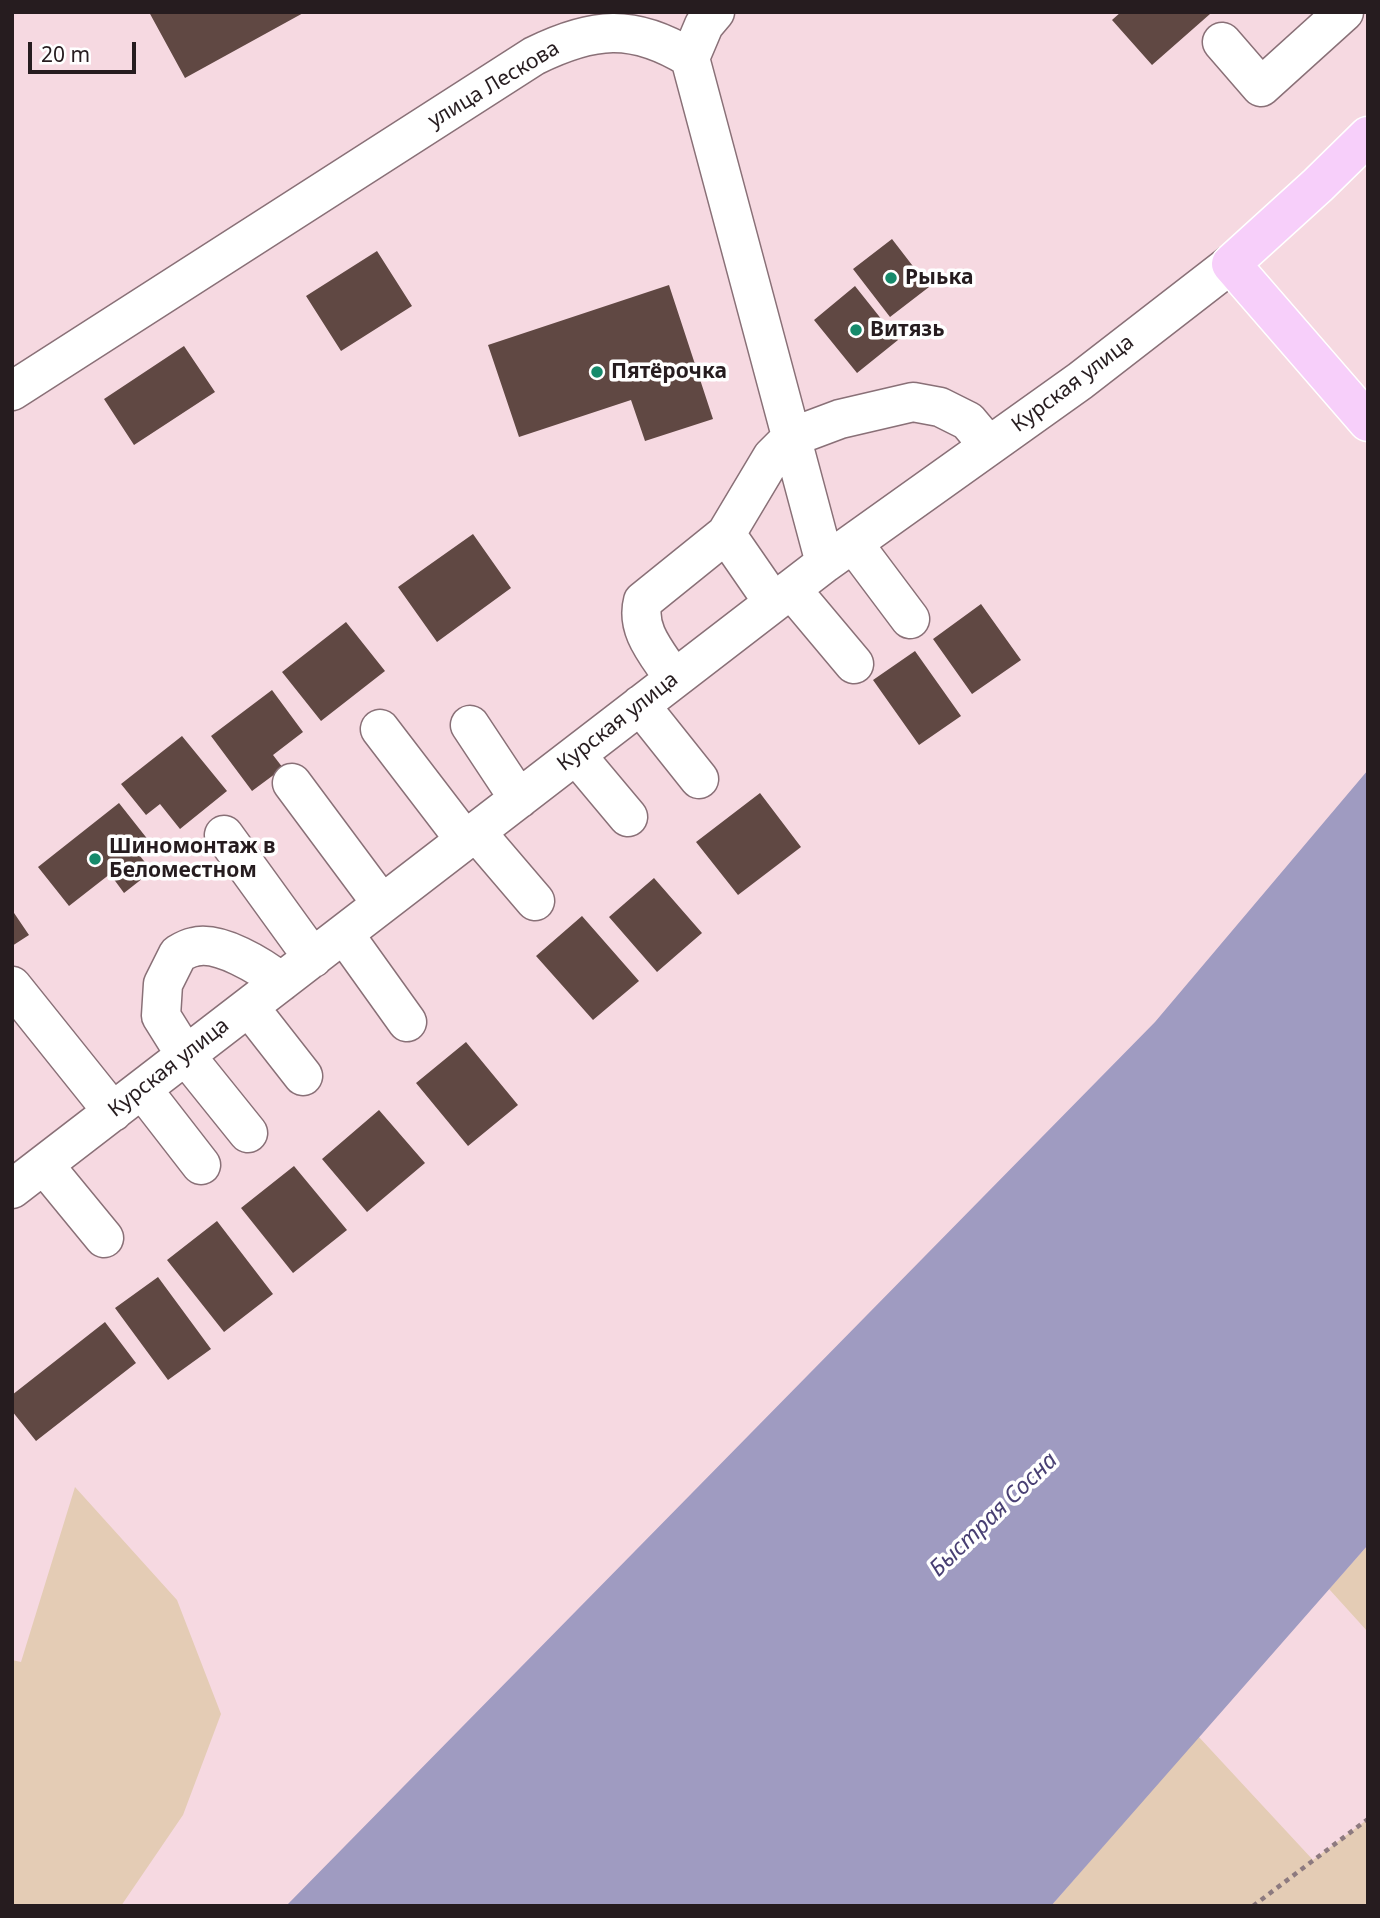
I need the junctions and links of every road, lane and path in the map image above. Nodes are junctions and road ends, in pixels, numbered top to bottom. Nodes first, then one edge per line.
1 (664, 12) edge
2 (684, 12) edge
3 (715, 12) edge
4 (1344, 12) edge
5 (1222, 42) dead end
6 (691, 58) junction
7 (1362, 153) edge
8 (1231, 264) junction
9 (12, 391) edge
10 (1368, 422) edge
11 (792, 437) junction
12 (989, 446) junction
13 (726, 534) junction
14 (839, 553) junction
15 (782, 596) junction
16 (910, 618) dead end
17 (854, 664) dead end
18 (674, 679) junction
19 (640, 705) junction
20 (470, 725) dead end
21 (380, 729) dead end
22 (576, 755) junction
23 (699, 779) dead end
24 (292, 783) dead end
25 (519, 799) junction
26 (628, 817) dead end
27 (224, 835) dead end
28 (471, 836) junction
29 (535, 901) dead end
30 (383, 904) junction
31 (344, 934) junction
32 (313, 958) junction
33 (281, 982) junction
34 (12, 986) edge
35 (249, 1007) junction
36 (407, 1022) dead end
37 (186, 1056) junction
38 (303, 1076) dead end
39 (128, 1100) junction
40 (248, 1133) dead end
41 (44, 1165) junction
42 (201, 1165) dead end
43 (12, 1189) edge
44 (104, 1238) dead end
45 (1368, 1818) edge
46 (1254, 1906) edge

1 - 6 street
2 - 6 street
3 - 6 street
4 - 5 street
6 - 9 street, улица Лескова
6 - 11 street
7 - 8 main road, Курская улица
8 - 10 main road
8 - 12 street, Курская улица
11 - 12 street
11 - 13 street
11 - 14 street
12 - 14 street, Курская улица
13 - 15 street
13 - 18 street
14 - 15 street, Курская улица
14 - 16 street
15 - 17 street
15 - 18 street, Курская улица
18 - 19 street, Курская улица
19 - 22 street, Курская улица
19 - 23 street
20 - 25 street
21 - 28 street
22 - 25 street, Курская улица
22 - 26 street
24 - 30 street
25 - 28 street, Курская улица
27 - 32 street
28 - 29 street
28 - 30 street, Курская улица
30 - 31 street, Курская улица
31 - 32 street, Курская улица
31 - 36 street
32 - 33 street, Курская улица
33 - 35 street, Курская улица
33 - 37 street
34 - 39 street
35 - 37 street, Курская улица
35 - 38 street
37 - 39 street, Курская улица
37 - 40 street
39 - 41 street, Курская улица
39 - 42 street
41 - 43 street, Курская улица
41 - 44 street
45 - 46 path

